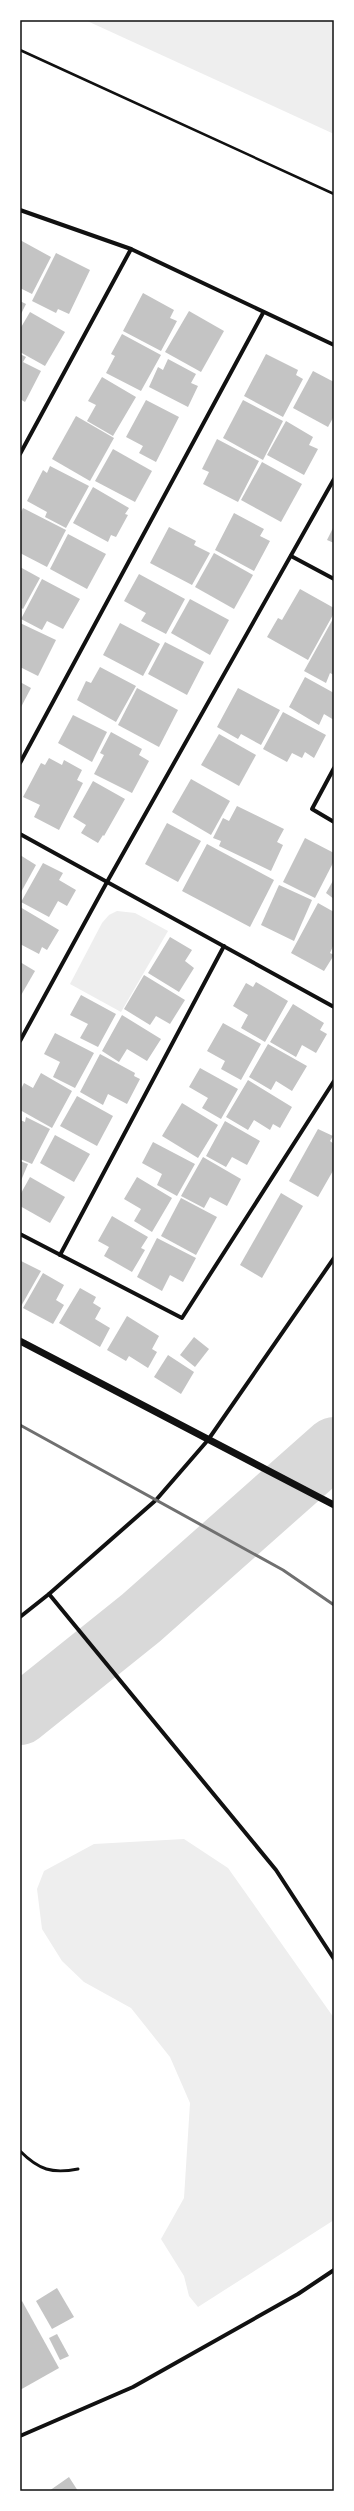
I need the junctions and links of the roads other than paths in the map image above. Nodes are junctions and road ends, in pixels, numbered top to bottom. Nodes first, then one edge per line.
1 (20, 210) edge
2 (132, 249) junction
3 (263, 313) junction
4 (334, 346) edge
5 (20, 454) edge
6 (334, 479) edge
7 (291, 556) junction
8 (334, 579) edge
9 (20, 763) edge
10 (334, 768) edge
11 (334, 822) edge
12 (20, 834) edge
13 (107, 882) junction
14 (224, 946) junction
15 (334, 1007) edge
16 (20, 1041) edge
17 (334, 1081) edge
18 (20, 1234) edge
19 (60, 1255) junction
20 (334, 1258) edge
21 (20, 1341) edge
22 (208, 1440) junction
23 (334, 1505) edge
24 (50, 1594) junction
25 (20, 1617) edge
26 (334, 1959) edge
27 (20, 2151) edge
28 (78, 2169) dead end
29 (334, 2270) edge
30 (20, 2436) edge

1 - 2 street
2 - 3 street
2 - 5 street
3 - 4 street
3 - 9 street
6 - 7 street
7 - 8 street
7 - 13 street
10 - 11 street
12 - 13 street
13 - 14 street
13 - 16 street
14 - 15 street
14 - 19 street
17 - 19 street
18 - 19 street
20 - 22 street
21 - 22 street
22 - 23 street
22 - 24 street
24 - 25 street
24 - 26 street
27 - 28 lane
29 - 30 street

